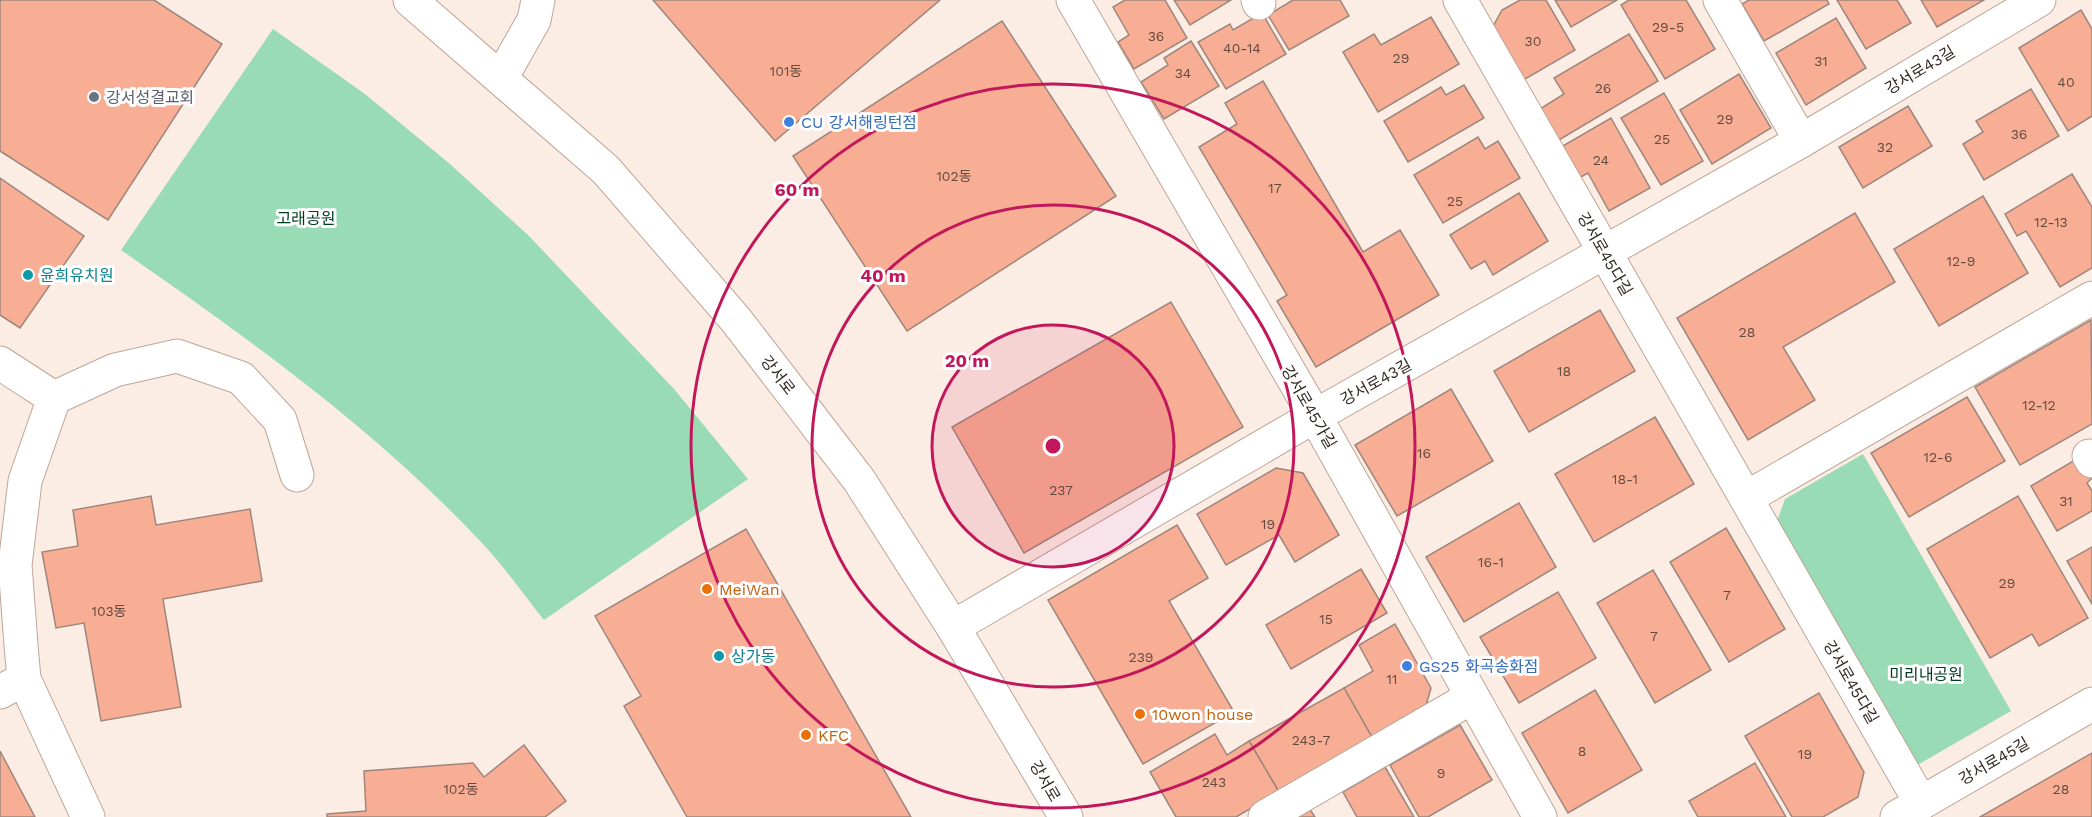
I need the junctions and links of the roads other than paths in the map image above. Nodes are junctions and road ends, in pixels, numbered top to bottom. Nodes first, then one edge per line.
1 (410, 0) edge
2 (538, 0) edge
3 (1073, 0) edge
4 (1720, 0) edge
5 (2039, 0) edge
6 (1470, 3) edge
7 (501, 78) junction
8 (1801, 141) junction
9 (1605, 253) junction
10 (2092, 298) edge
11 (0, 363) edge
12 (54, 398) junction
13 (1315, 416) junction
14 (297, 475) dead end
15 (1746, 498) junction
16 (953, 627) junction
17 (12, 686) edge
18 (1473, 697) junction
19 (2092, 704) edge
20 (1909, 810) edge
21 (88, 817) edge
22 (1066, 817) edge
23 (1264, 817) edge
24 (1540, 817) edge

1 - 7 street, 강서로
2 - 7 street
3 - 13 street, 강서로45가길
4 - 8 street
5 - 8 street, 강서로43길
6 - 9 street, 강서로45다길
7 - 16 street, 강서로
8 - 9 street, 강서로43길
9 - 13 street, 강서로43길
9 - 15 street, 강서로45다길
10 - 15 street
11 - 12 street
12 - 14 street
12 - 17 street
13 - 16 street, 강서로43길
13 - 18 street, 강서로45가길
15 - 20 street, 강서로45다길
16 - 22 street, 강서로
17 - 21 street
18 - 23 street
18 - 24 street, 강서로45가길
19 - 20 street, 강서로45길

